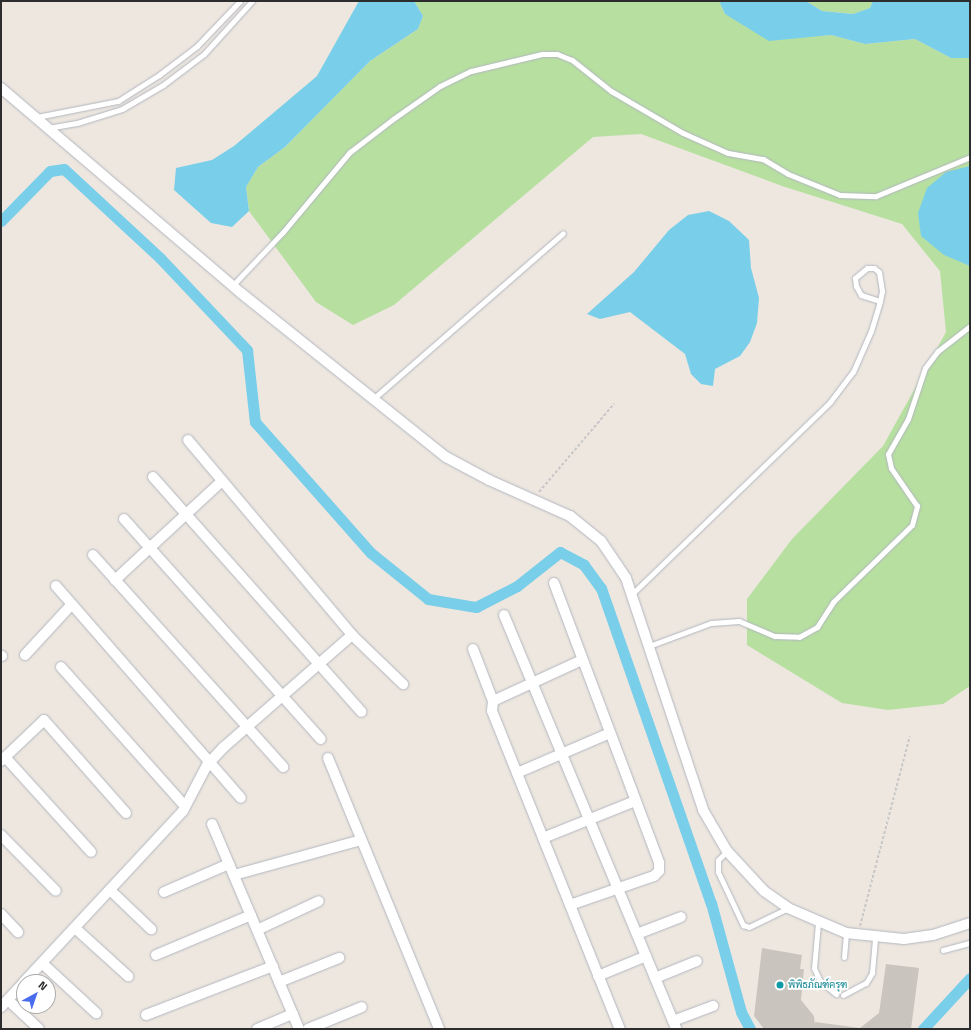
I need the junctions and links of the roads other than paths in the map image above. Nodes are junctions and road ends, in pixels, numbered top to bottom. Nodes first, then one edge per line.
1 (240, 1) edge
2 (252, 1) edge
3 (1, 88) edge
4 (36, 118) junction
5 (47, 128) junction
6 (970, 157) edge
7 (563, 233) dead end
8 (233, 284) junction
9 (880, 301) junction
10 (970, 326) edge
11 (372, 400) junction
12 (188, 440) dead end
13 (153, 477) dead end
14 (222, 481) junction
15 (187, 514) junction
16 (124, 519) dead end
17 (150, 547) junction
18 (93, 555) dead end
19 (115, 580) junction
20 (554, 583) dead end
21 (56, 586) dead end
22 (632, 594) junction
23 (72, 604) junction
24 (504, 615) dead end
25 (352, 635) junction
26 (649, 646) junction
27 (473, 649) dead end
28 (25, 655) dead end
29 (582, 660) junction
30 (321, 663) junction
31 (60, 667) dead end
32 (532, 683) junction
33 (402, 684) dead end
34 (283, 696) junction
35 (493, 701) junction
36 (362, 712) dead end
37 (246, 728) junction
38 (610, 733) junction
39 (321, 739) dead end
40 (562, 753) junction
41 (328, 758) dead end
42 (3, 759) edge
43 (211, 761) junction
44 (283, 767) dead end
45 (517, 773) junction
46 (241, 798) dead end
47 (635, 801) junction
48 (185, 806) junction
49 (126, 813) dead end
50 (590, 820) junction
51 (212, 824) dead end
52 (1, 835) edge
53 (543, 838) junction
54 (361, 840) junction
55 (727, 851) junction
56 (91, 852) dead end
57 (229, 864) junction
58 (234, 875) junction
59 (619, 888) junction
60 (110, 890) junction
61 (56, 891) dead end
62 (164, 892) dead end
63 (319, 902) dead end
64 (570, 905) junction
65 (788, 908) junction
66 (1, 914) edge
67 (251, 915) junction
68 (681, 917) dead end
69 (818, 923) junction
70 (970, 924) edge
71 (75, 928) junction
72 (151, 929) dead end
73 (257, 930) junction
74 (18, 932) dead end
75 (846, 933) junction
76 (637, 934) junction
77 (875, 937) junction
78 (970, 943) edge
79 (943, 950) dead end
80 (156, 954) dead end
81 (646, 956) junction
82 (339, 958) dead end
83 (844, 958) dead end
84 (697, 961) dead end
85 (42, 963) junction
86 (273, 966) junction
87 (32, 974) edge
88 (128, 976) dead end
89 (598, 976) junction
90 (655, 978) junction
91 (279, 982) junction
92 (16, 990) edge
93 (836, 994) dead end
94 (843, 995) dead end
95 (4, 1003) edge
96 (713, 1006) dead end
97 (362, 1007) dead end
98 (96, 1013) dead end
99 (293, 1014) junction
100 (146, 1015) dead end
101 (675, 1025) edge
102 (39, 1029) edge
103 (257, 1029) edge
104 (299, 1029) edge
105 (308, 1029) edge
106 (439, 1029) edge
107 (620, 1029) edge

1 - 4 lane
2 - 5 lane
3 - 4 street
4 - 5 street
5 - 8 street
6 - 8 lane
7 - 11 lane
8 - 11 street
9 - 9 lane
9 - 22 lane
10 - 26 lane
11 - 22 street
12 - 14 street
13 - 15 street
14 - 15 street
14 - 25 street
15 - 17 street
15 - 30 street
16 - 17 street
17 - 19 street
17 - 34 street
18 - 19 street
19 - 37 street
20 - 29 street
21 - 23 street
22 - 26 street
23 - 28 street
23 - 43 street
24 - 32 street
25 - 30 street
25 - 33 street
26 - 55 street
27 - 35 street
29 - 32 street
29 - 38 street
30 - 34 street
30 - 36 street
31 - 48 street
32 - 35 street
32 - 40 street
34 - 37 street
34 - 39 street
35 - 45 street
37 - 43 street
37 - 44 street
38 - 40 street
38 - 47 street
40 - 45 street
40 - 50 street
41 - 54 street
42 - 49 street
42 - 56 street
43 - 46 street
43 - 48 street
45 - 53 street
47 - 50 street
47 - 59 street
48 - 60 street
50 - 53 street
50 - 59 street
51 - 57 street
52 - 61 street
53 - 64 street
54 - 58 street
54 - 106 street
55 - 65 street
55 - 65 lane
57 - 58 street
57 - 62 street
58 - 67 street
59 - 64 street
59 - 76 street
60 - 71 street
60 - 72 street
63 - 73 street
64 - 89 street
65 - 69 street
66 - 74 street
67 - 73 street
67 - 80 street
68 - 76 street
69 - 75 street
69 - 93 lane
70 - 77 street
71 - 85 street
71 - 88 street
73 - 86 street
75 - 77 street
75 - 83 lane
76 - 81 street
77 - 94 lane
78 - 79 lane
81 - 89 street
81 - 90 street
82 - 91 street
84 - 90 street
85 - 87 street
85 - 98 street
86 - 91 street
86 - 100 street
89 - 107 street
90 - 101 street
91 - 99 street
92 - 95 street
95 - 102 street
96 - 101 street
97 - 105 street
99 - 103 street
99 - 104 street

